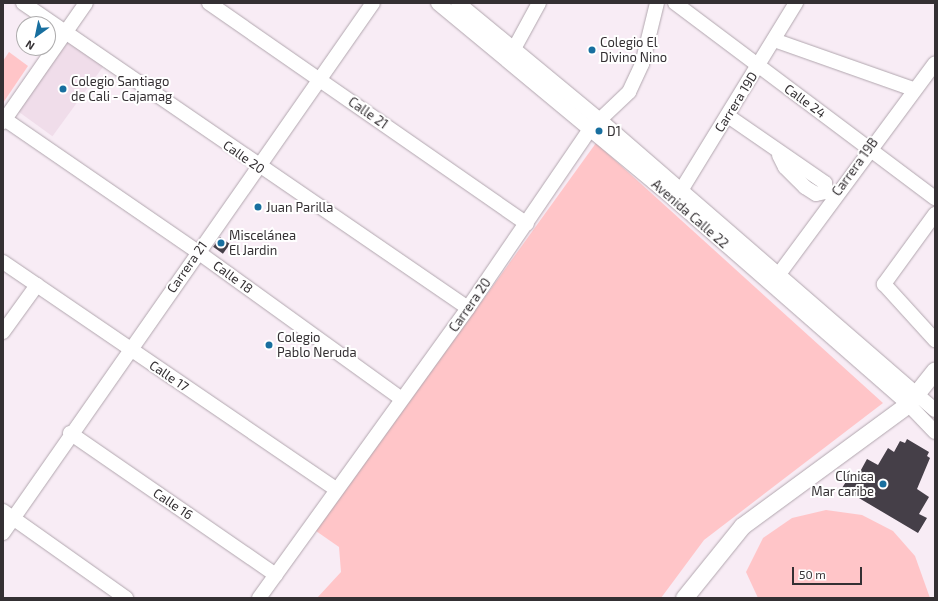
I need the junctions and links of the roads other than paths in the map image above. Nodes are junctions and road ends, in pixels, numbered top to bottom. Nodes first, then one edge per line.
1 (23, 3) edge
2 (86, 3) edge
3 (209, 3) edge
4 (373, 3) edge
5 (438, 3) edge
6 (458, 3) edge
7 (539, 3) edge
8 (657, 3) edge
9 (675, 3) edge
10 (796, 3) edge
11 (226, 8) edge
12 (65, 33) junction
13 (774, 40) junction
14 (515, 47) junction
15 (935, 63) edge
16 (758, 67) junction
17 (930, 78) edge
18 (320, 79) junction
19 (913, 89) junction
20 (728, 116) junction
21 (4, 119) edge
22 (595, 124) junction
23 (869, 148) junction
24 (779, 155) dead end
25 (258, 167) junction
26 (678, 195) junction
27 (935, 198) edge
28 (935, 214) edge
29 (527, 224) junction
30 (198, 252) junction
31 (3, 262) edge
32 (779, 274) junction
33 (36, 285) junction
34 (468, 308) junction
35 (3, 332) edge
36 (935, 340) edge
37 (129, 350) junction
38 (935, 370) edge
39 (402, 400) junction
40 (923, 401) edge
41 (935, 432) edge
42 (70, 433) junction
43 (336, 489) junction
44 (8, 514) edge
45 (3, 533) edge
46 (276, 575) junction
47 (126, 598) edge
48 (259, 598) edge
49 (684, 598) edge
50 (699, 598) edge

1 - 12 street, Calle 20
2 - 12 street
3 - 11 street, Calle 21
4 - 18 street, Carrera 21
5 - 22 street, Avenida Calle 22
6 - 14 street, Avenida Calle 22
7 - 14 street
8 - 22 street, Carrera 20
9 - 16 street, Calle 24
10 - 13 street, Carrera 19D
11 - 18 street, Calle 21
12 - 21 street
12 - 25 street, Calle 20
13 - 16 street, Carrera 19D
13 - 19 street
14 - 22 street, Avenida Calle 22
15 - 17 street, Carrera 19B
16 - 20 street, Carrera 19D
16 - 23 street, Calle 24
17 - 19 street, Carrera 19B
18 - 25 street, Carrera 21
18 - 29 street, Calle 21
19 - 23 street, Carrera 19B
20 - 24 street
20 - 26 street, Carrera 19D
21 - 30 street, Calle 18
22 - 26 street, Avenida Calle 22
22 - 29 street, Carrera 20
23 - 27 street, Calle 24
23 - 32 street, Carrera 19B
25 - 30 street, Carrera 21
25 - 34 street, Calle 20
26 - 32 street, Avenida Calle 22
26 - 40 street, Avenida Calle 22
28 - 36 street
29 - 34 street, Carrera 20
30 - 37 street, Carrera 21
30 - 39 street, Calle 18
31 - 33 street, Calle 17
32 - 40 street, Avenida Calle 22
33 - 35 street
33 - 37 street, Calle 17
34 - 39 street, Carrera 20
37 - 42 street, Carrera 21
37 - 43 street, Calle 17
38 - 40 main road
39 - 43 street, Carrera 20
40 - 41 street, Avenida Calle 22
40 - 49 main road
40 - 50 main road
42 - 44 street, Carrera 21
42 - 46 street, Calle 16
43 - 46 street, Carrera 20
44 - 45 street, Carrera 21
44 - 47 street
46 - 48 street, Carrera 20

